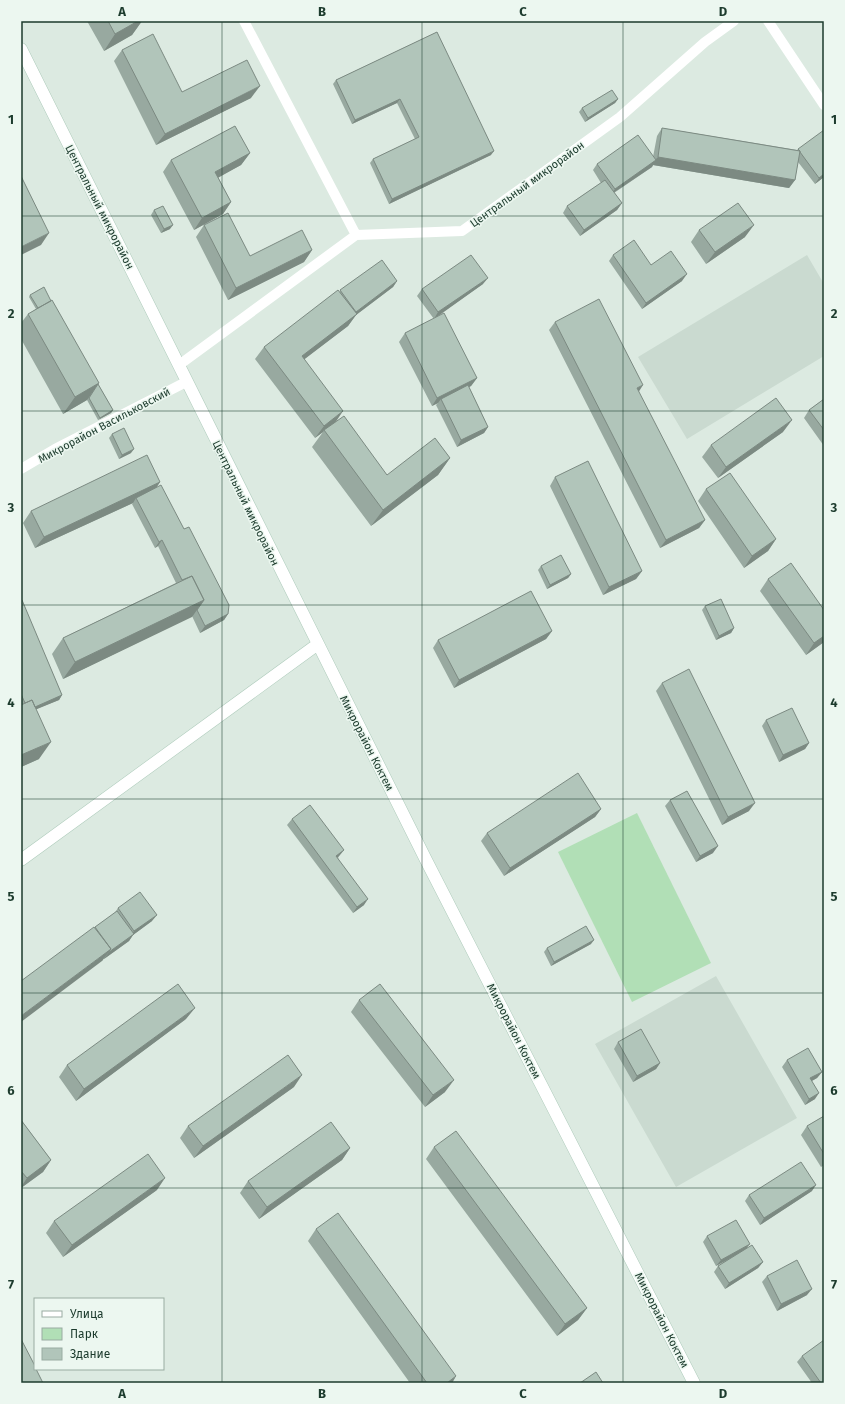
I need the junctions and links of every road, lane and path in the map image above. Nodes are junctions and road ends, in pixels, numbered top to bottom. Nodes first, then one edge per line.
1 (244, 21) edge
2 (734, 21) edge
3 (768, 21) edge
4 (21, 49) edge
5 (824, 105) edge
6 (356, 235) junction
7 (179, 365) junction
8 (186, 382) junction
9 (21, 469) edge
10 (318, 644) junction
11 (21, 860) edge
12 (694, 1383) edge

1 - 6 street
2 - 6 street, Центральный микрорайон
3 - 5 street
4 - 7 main road, Центральный микрорайон
6 - 7 street
7 - 8 main road, Центральный микрорайон
8 - 9 street, Микрорайон Васильковский
8 - 10 main road, Центральный микрорайон
10 - 11 main road
10 - 12 main road, Микрорайон Коктем

